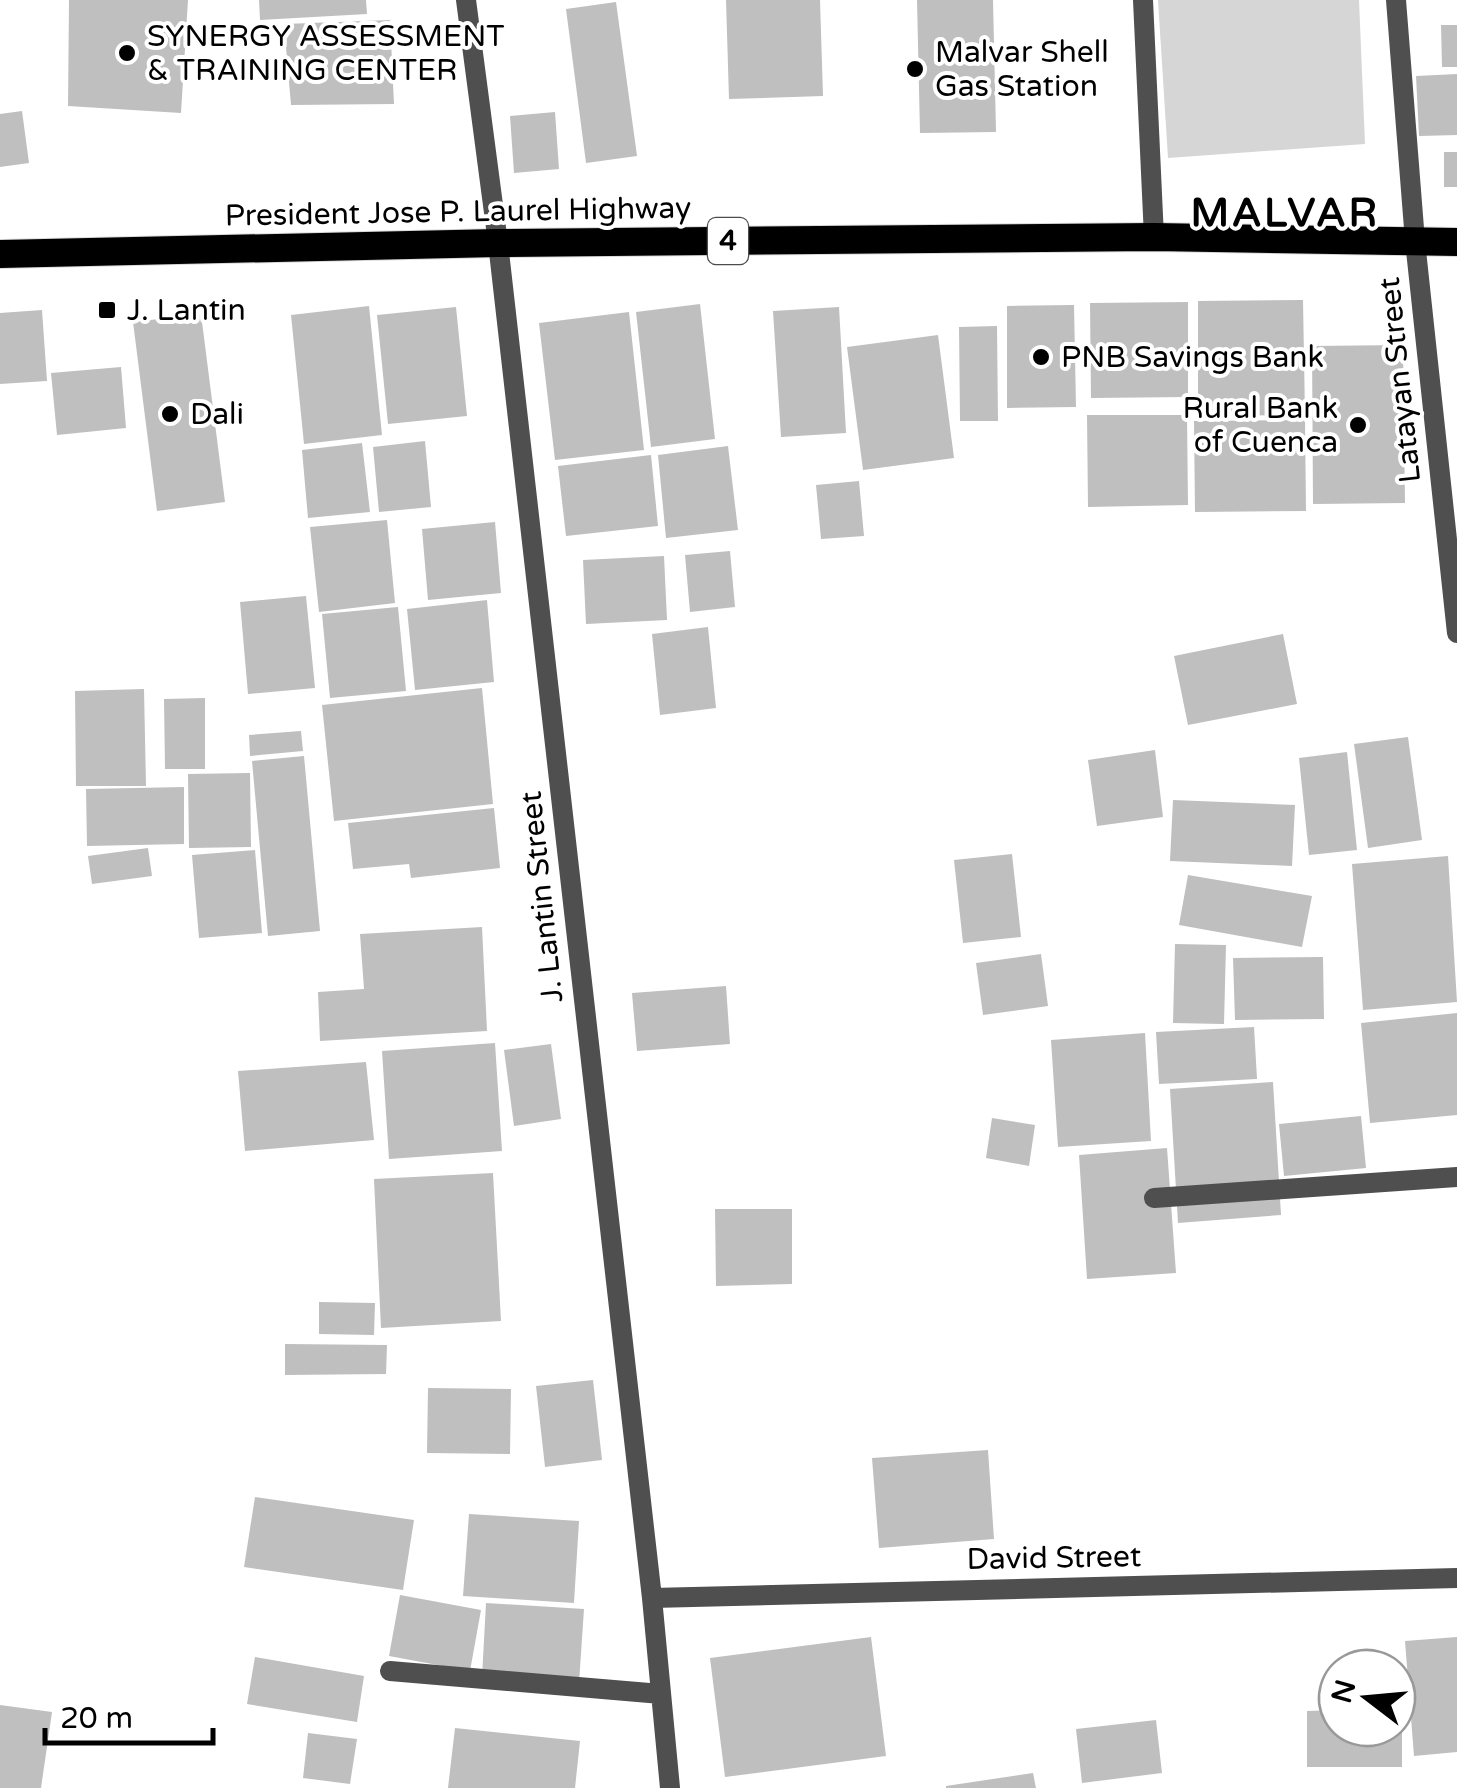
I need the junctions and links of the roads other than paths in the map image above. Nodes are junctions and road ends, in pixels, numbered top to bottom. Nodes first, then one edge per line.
1 (466, 0) edge
2 (1144, 0) edge
3 (1396, 0) edge
4 (1154, 237) junction
5 (498, 242) junction
6 (1415, 242) junction
7 (1457, 242) edge
8 (0, 254) edge
9 (1457, 633) edge
10 (1457, 1176) edge
11 (1154, 1198) dead end
12 (1457, 1578) edge
13 (652, 1598) junction
14 (390, 1670) dead end
15 (660, 1694) junction
16 (670, 1788) edge

1 - 5 street, J. Lantin Street
2 - 4 street
3 - 6 street, Latayan Street
4 - 5 highway, President Jose P. Laurel Highway / 4
4 - 6 highway, President Jose P. Laurel Highway / 4
5 - 8 highway, President Jose P. Laurel Highway / 4
5 - 13 street, J. Lantin Street
6 - 7 highway, President Jose P. Laurel Highway / 4
6 - 9 street, Latayan Street
10 - 11 street
12 - 13 street, David Street
13 - 15 street, J. Lantin Street
14 - 15 street
15 - 16 street, J. Lantin Street

